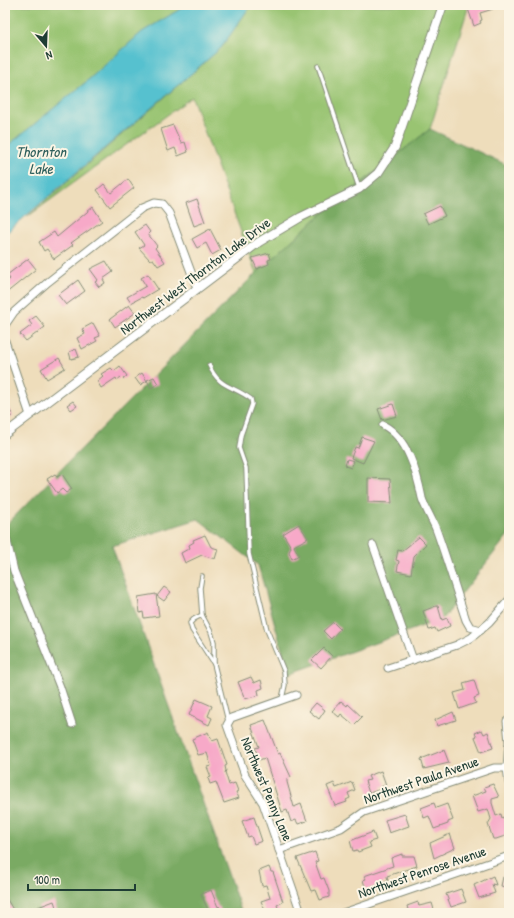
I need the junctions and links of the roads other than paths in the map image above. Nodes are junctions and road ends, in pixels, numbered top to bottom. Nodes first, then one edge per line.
1 (444, 5) edge
2 (318, 66) dead end
3 (359, 189) junction
4 (197, 288) junction
5 (5, 325) edge
6 (5, 342) edge
7 (209, 364) dead end
8 (30, 415) junction
9 (383, 425) dead end
10 (5, 434) edge
11 (5, 533) edge
12 (373, 545) dead end
13 (202, 576) dead end
14 (509, 600) edge
15 (202, 615) junction
16 (481, 630) junction
17 (412, 660) junction
18 (214, 664) junction
19 (388, 668) dead end
20 (296, 695) dead end
21 (282, 700) junction
22 (228, 721) junction
23 (508, 721) edge
24 (72, 724) dead end
25 (507, 768) junction
26 (509, 783) edge
27 (279, 850) junction
28 (509, 856) edge
29 (301, 913) edge
30 (343, 913) edge

1 - 3 street, Northwest West Thornton Lake Drive
2 - 3 lane
3 - 4 street, Northwest West Thornton Lake Drive
4 - 5 street
4 - 8 street, Northwest West Thornton Lake Drive
6 - 8 street
7 - 21 lane
8 - 10 street, Northwest West Thornton Lake Drive
9 - 16 street
11 - 24 street
12 - 17 street
13 - 15 lane
14 - 16 street
15 - 18 lane
15 - 18 lane
16 - 17 street
17 - 19 street
18 - 22 lane
20 - 21 street
21 - 22 street
22 - 27 street, Northwest Penny Lane
23 - 25 street
25 - 26 street
25 - 27 street, Northwest Paula Avenue
27 - 29 street, Northwest Penny Lane
28 - 30 street, Northwest Penrose Avenue

